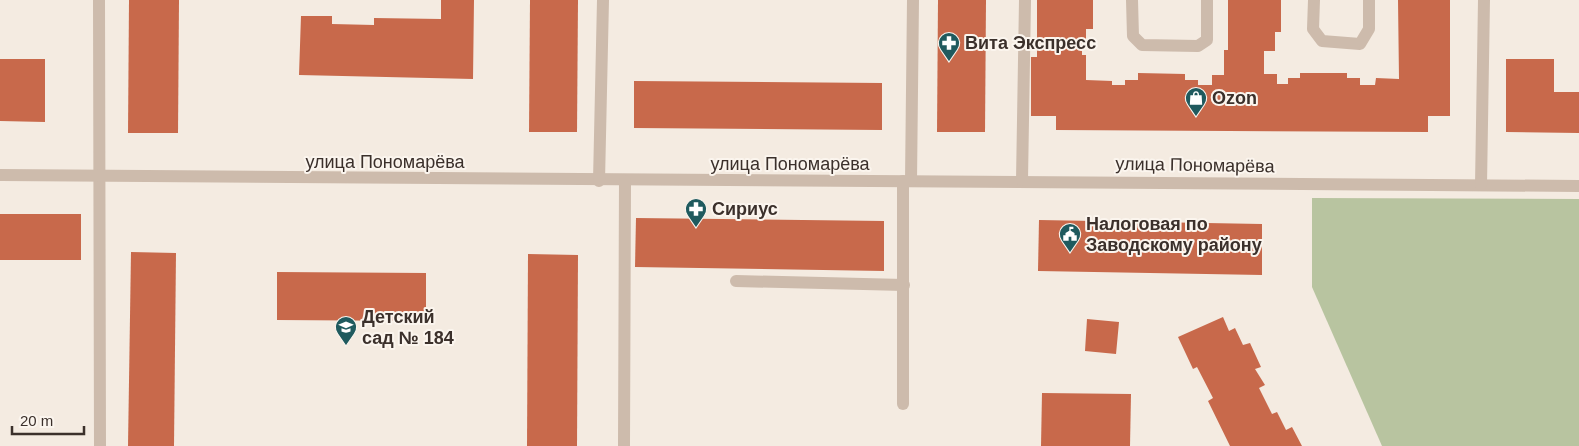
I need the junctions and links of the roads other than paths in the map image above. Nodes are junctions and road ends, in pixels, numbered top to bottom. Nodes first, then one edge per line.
1 (99, 0) edge
2 (603, 0) edge
3 (913, 0) edge
4 (1025, 0) edge
5 (1132, 0) edge
6 (1207, 0) edge
7 (1314, 0) edge
8 (1369, 0) edge
9 (1484, 0) edge
10 (0, 176) edge
11 (99, 177) junction
12 (1022, 180) junction
13 (599, 181) junction
14 (625, 181) junction
15 (907, 181) junction
16 (1480, 185) junction
17 (1579, 186) edge
18 (736, 281) dead end
19 (904, 285) junction
20 (903, 404) dead end
21 (100, 446) edge
22 (624, 446) edge

1 - 11 street
2 - 13 street
3 - 15 street
4 - 12 street
5 - 6 street
7 - 8 street
9 - 16 street
10 - 11 street, улица Пономарёва
11 - 13 street, улица Пономарёва
11 - 21 street
12 - 15 street, улица Пономарёва
12 - 16 street, улица Пономарёва
13 - 14 street, улица Пономарёва
14 - 15 street, улица Пономарёва
14 - 22 street
15 - 19 street
16 - 17 street, улица Пономарёва
18 - 19 street
19 - 20 street

